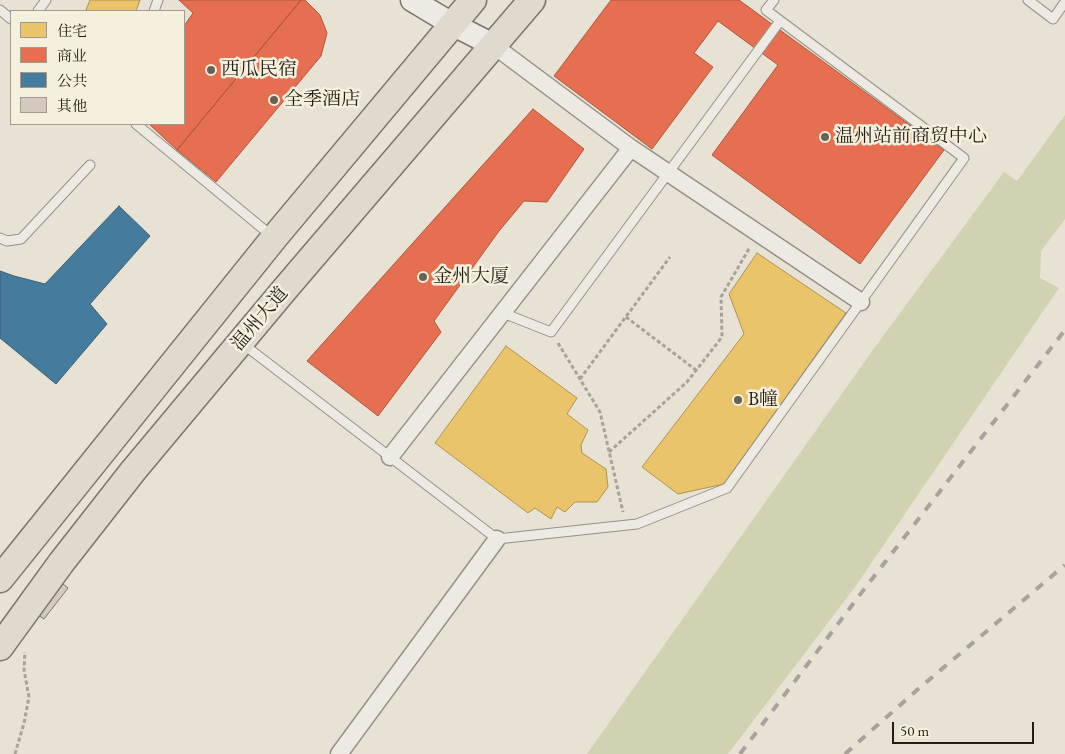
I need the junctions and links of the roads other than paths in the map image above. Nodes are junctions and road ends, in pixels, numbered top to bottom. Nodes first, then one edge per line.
1 (412, 0) edge
2 (473, 0) edge
3 (532, 0) edge
4 (774, 0) edge
5 (1028, 0) edge
6 (1065, 2) edge
7 (0, 10) edge
8 (10, 18) edge
9 (780, 21) junction
10 (452, 24) junction
11 (493, 45) junction
12 (137, 125) edge
13 (631, 148) junction
14 (90, 165) dead end
15 (668, 173) junction
16 (0, 238) edge
17 (274, 238) junction
18 (861, 302) junction
19 (503, 313) junction
20 (240, 343) junction
21 (390, 457) junction
22 (497, 538) junction
23 (0, 579) edge
24 (0, 647) edge
25 (340, 754) edge

1 - 10 street
2 - 10 main road, 温州大道
3 - 11 main road, 温州大道
4 - 9 lane
5 - 6 lane
7 - 8 lane
9 - 15 lane
9 - 18 lane
10 - 11 street
10 - 17 main road, 温州大道
11 - 13 street
11 - 20 main road, 温州大道
12 - 17 lane
13 - 15 street
13 - 19 street
14 - 16 lane
15 - 18 street
15 - 19 lane
17 - 23 main road, 温州大道
18 - 22 lane
19 - 21 street
20 - 21 lane
20 - 24 main road, 温州大道
21 - 22 lane
22 - 25 street

